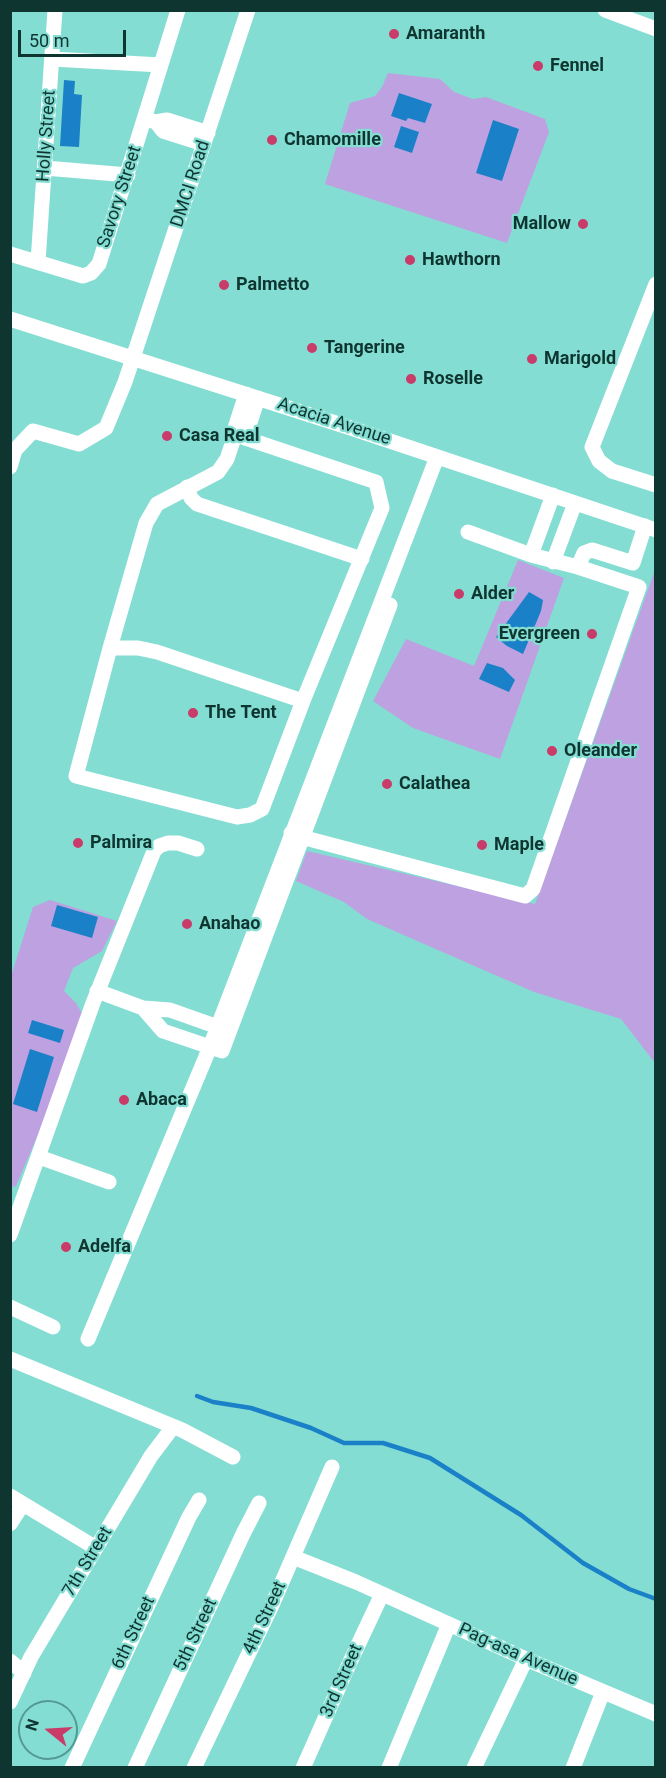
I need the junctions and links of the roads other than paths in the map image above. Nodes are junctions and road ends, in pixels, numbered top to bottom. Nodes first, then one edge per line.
1 (55, 10) edge
2 (178, 10) edge
3 (248, 10) edge
4 (605, 10) edge
5 (656, 29) edge
6 (52, 58) junction
7 (160, 65) junction
8 (150, 121) junction
9 (206, 138) junction
10 (45, 168) junction
11 (128, 176) junction
12 (10, 254) edge
13 (38, 262) junction
14 (656, 284) edge
15 (10, 319) edge
16 (133, 357) junction
17 (252, 396) junction
18 (238, 436) junction
19 (442, 458) junction
20 (10, 467) edge
21 (656, 485) edge
22 (187, 487) junction
23 (553, 495) junction
24 (574, 503) junction
25 (650, 528) edge
26 (468, 532) dead end
27 (531, 555) junction
28 (362, 559) junction
29 (553, 562) junction
30 (578, 567) junction
31 (110, 648) junction
32 (303, 701) junction
33 (296, 835) junction
34 (197, 849) dead end
35 (98, 991) junction
36 (143, 1008) junction
37 (218, 1027) junction
38 (210, 1047) junction
39 (39, 1157) junction
40 (109, 1182) dead end
41 (10, 1235) edge
42 (10, 1307) edge
43 (53, 1327) dead end
44 (88, 1339) dead end
45 (10, 1359) edge
46 (173, 1427) junction
47 (233, 1457) dead end
48 (332, 1467) dead end
49 (17, 1500) edge
50 (198, 1500) dead end
51 (259, 1503) dead end
52 (10, 1524) edge
53 (96, 1548) junction
54 (293, 1557) junction
55 (382, 1594) junction
56 (448, 1624) junction
57 (526, 1659) junction
58 (10, 1661) edge
59 (24, 1673) junction
60 (603, 1692) junction
61 (10, 1702) edge
62 (656, 1714) edge
63 (72, 1767) edge
64 (135, 1767) edge
65 (194, 1767) edge
66 (303, 1767) edge
67 (388, 1767) edge
68 (474, 1767) edge
69 (573, 1767) edge

1 - 6 street, Holly Street
2 - 7 street, Savory Street
3 - 9 street, DMCI Road
4 - 5 street
6 - 7 street
6 - 10 street, Holly Street
7 - 8 street, Savory Street
8 - 9 street, Savory Street
8 - 11 street, Savory Street
9 - 16 street, DMCI Road
10 - 11 street
10 - 13 street, Holly Street
11 - 13 street, Savory Street
12 - 13 street
14 - 21 street
15 - 16 street, Acacia Avenue
16 - 17 street, Acacia Avenue
16 - 20 street, DMCI Road
17 - 18 street
17 - 19 street, Acacia Avenue
18 - 22 street
18 - 28 street
19 - 23 street, Acacia Avenue
19 - 33 street
22 - 28 street
22 - 31 street
23 - 24 street, Acacia Avenue
23 - 27 street
24 - 25 street, Acacia Avenue
24 - 29 street
25 - 30 street
26 - 27 street
27 - 29 street
28 - 32 street
29 - 30 street
30 - 33 street
31 - 32 street
31 - 32 street
33 - 37 street
33 - 38 street
34 - 35 street
35 - 36 street
35 - 39 street
36 - 37 street
36 - 38 street
37 - 38 street
38 - 44 street
39 - 40 street
39 - 41 street
42 - 43 street
45 - 46 street
46 - 47 street
46 - 53 street, 7th Street
48 - 54 street, 4th Street
49 - 52 street
49 - 53 street
50 - 63 street, 6th Street
51 - 64 street, 5th Street
53 - 59 street, 7th Street
54 - 55 street, Pag-asa Avenue
54 - 65 street, 4th Street
55 - 56 street, Pag-asa Avenue
55 - 66 street, 3rd Street
56 - 57 street, Pag-asa Avenue
56 - 67 street
57 - 60 street, Pag-asa Avenue
57 - 68 street
58 - 59 street
59 - 61 street, 7th Street
60 - 62 street, Pag-asa Avenue
60 - 69 street

